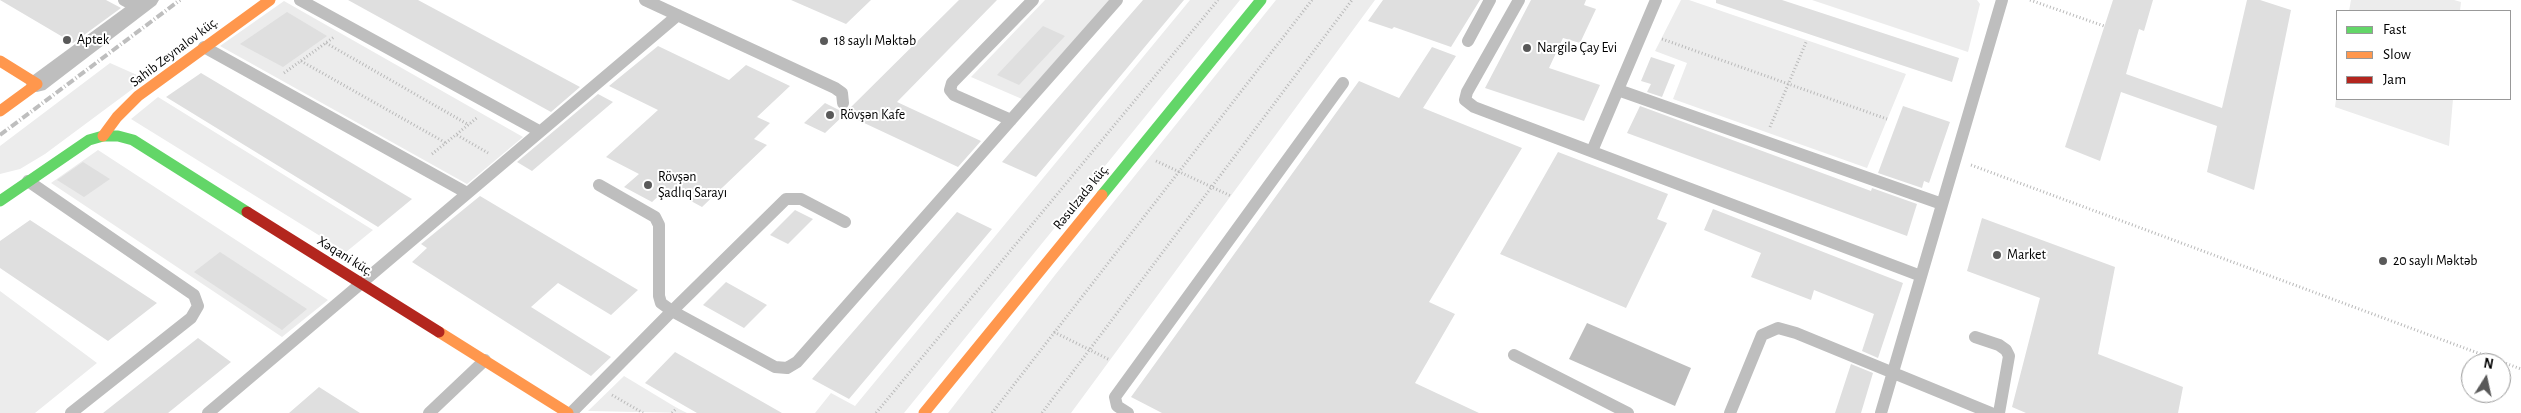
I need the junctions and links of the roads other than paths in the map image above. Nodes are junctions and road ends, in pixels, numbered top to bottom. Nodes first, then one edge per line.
1 (270, 0) edge
2 (300, 0) edge
3 (646, 0) edge
4 (1033, 0) edge
5 (1116, 0) edge
6 (1260, 0) edge
7 (1490, 0) edge
8 (1519, 0) edge
9 (1656, 0) edge
10 (2002, 0) edge
11 (137, 3) edge
12 (678, 15) junction
13 (1468, 41) dead end
14 (204, 47) junction
15 (0, 62) edge
16 (1343, 83) dead end
17 (37, 84) junction
18 (1618, 90) junction
19 (843, 103) dead end
20 (0, 111) edge
21 (1011, 120) junction
22 (539, 131) junction
23 (102, 136) junction
24 (1592, 151) junction
25 (28, 181) junction
26 (599, 185) dead end
27 (467, 192) junction
28 (0, 201) edge
29 (1942, 204) junction
30 (845, 222) dead end
31 (1921, 276) junction
32 (362, 284) junction
33 (672, 311) junction
34 (1975, 337) dead end
35 (1514, 355) dead end
36 (485, 360) junction
37 (1893, 373) junction
38 (71, 413) edge
39 (208, 413) edge
40 (429, 413) edge
41 (570, 413) edge
42 (924, 413) edge
43 (1128, 413) edge
44 (1628, 413) edge
45 (1730, 413) edge
46 (1881, 413) edge
47 (1991, 413) edge
48 (1999, 413) edge

1 - 14 street, Sahib Zeynalov küç.
2 - 22 lane
3 - 12 lane
4 - 21 lane
5 - 21 lane
6 - 42 street, Rəsulzadə küç.
7 - 13 lane
8 - 24 lane
9 - 18 lane
10 - 29 lane
11 - 17 street
12 - 19 lane
12 - 22 lane
14 - 23 street, Sahib Zeynalov küç.
14 - 27 lane
15 - 17 street
16 - 43 lane
17 - 20 street
18 - 24 lane
18 - 29 lane
21 - 33 lane
22 - 27 lane
23 - 25 street
23 - 32 street, Xəqani küç.
24 - 31 lane
25 - 28 street
25 - 38 lane
26 - 33 lane
27 - 32 lane
29 - 31 lane
30 - 33 lane
31 - 37 lane
32 - 36 street, Xəqani küç.
32 - 39 lane
33 - 41 lane
34 - 48 lane
35 - 44 lane
36 - 40 lane
36 - 41 street, Xəqani küç.
37 - 45 lane
37 - 46 lane
37 - 47 lane

